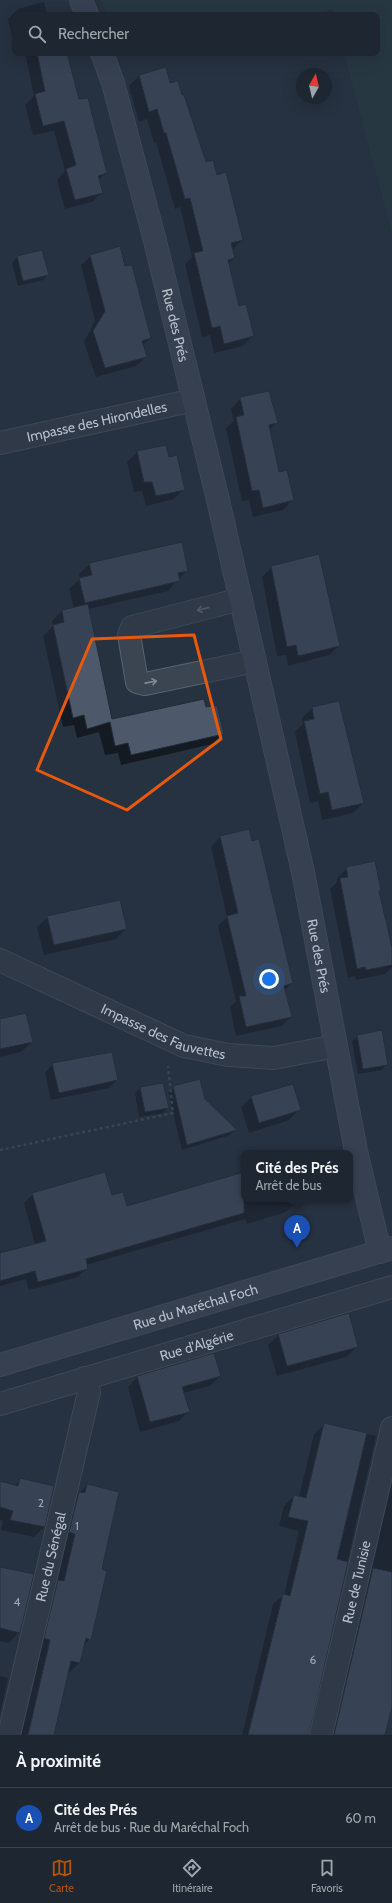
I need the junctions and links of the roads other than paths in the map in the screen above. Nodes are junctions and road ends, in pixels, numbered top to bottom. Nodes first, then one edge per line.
1 (81, 0) edge
2 (86, 12) edge
3 (103, 56) edge
4 (194, 400) junction
5 (0, 443) edge
6 (241, 599) junction
7 (255, 661) junction
8 (0, 960) edge
9 (336, 1046) junction
10 (386, 1250) edge
11 (392, 1287) edge
12 (0, 1365) edge
13 (85, 1378) junction
14 (0, 1404) edge
15 (392, 1428) edge
16 (9, 1735) edge
17 (321, 1735) edge

1 - 2 street
3 - 4 street, Rue des Prés
4 - 5 street, Impasse des Hirondelles
4 - 6 street, Rue des Prés
6 - 7 street, Rue des Prés
6 -> 7 street
7 - 9 street, Rue des Prés
8 - 9 street, Impasse des Fauvettes
9 - 10 street, Rue des Prés
10 - 12 street, Rue du Maréchal Foch
11 - 13 street, Rue d'Algérie
13 - 14 street, Rue d'Algérie
13 - 16 street, Rue du Sénégal
15 - 17 street, Rue de Tunisie

